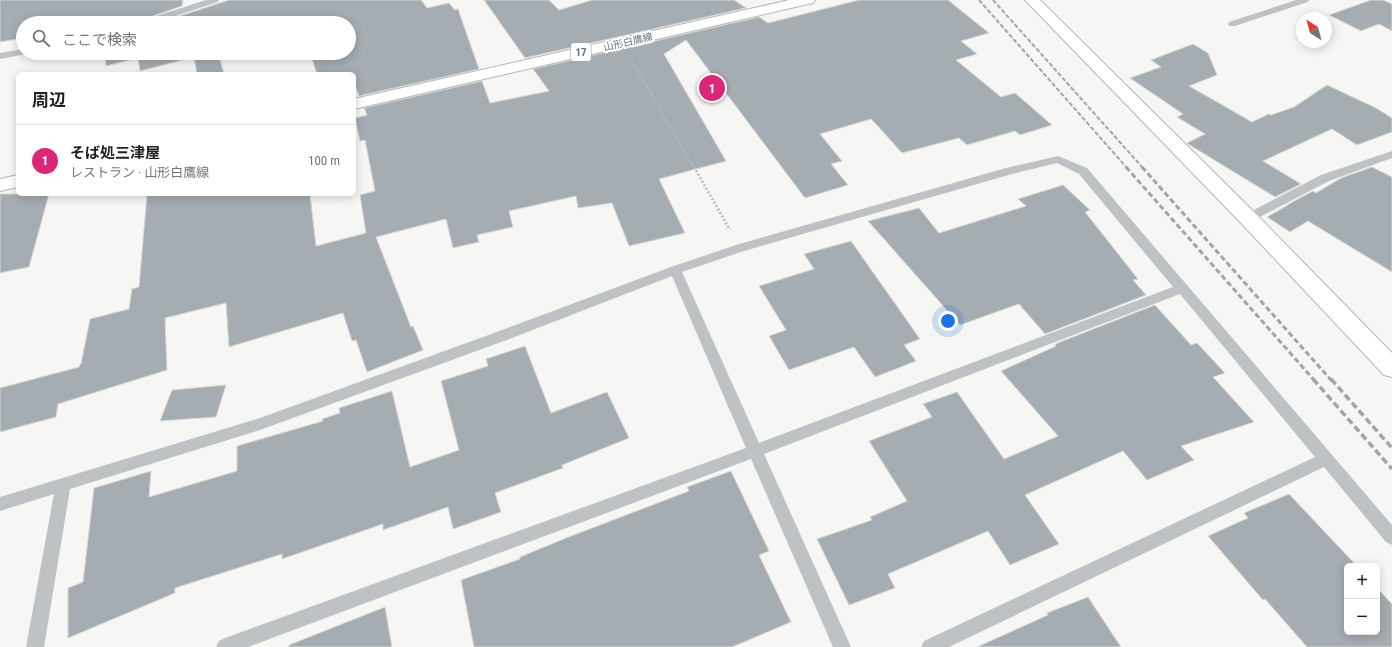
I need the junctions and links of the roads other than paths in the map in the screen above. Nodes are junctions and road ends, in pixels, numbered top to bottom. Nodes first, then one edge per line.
1 (216, 0) edge
2 (803, 0) edge
3 (1032, 0) edge
4 (1305, 0) edge
5 (166, 16) edge
6 (1232, 24) dead end
7 (16, 53) edge
8 (0, 56) edge
9 (356, 104) edge
10 (1392, 154) edge
11 (16, 181) edge
12 (0, 185) edge
13 (1248, 218) junction
14 (675, 270) junction
15 (1183, 288) junction
16 (1392, 368) edge
17 (756, 451) junction
18 (1326, 459) junction
19 (62, 486) junction
20 (0, 504) edge
21 (1392, 537) edge
22 (35, 647) edge
23 (225, 647) edge
24 (842, 647) edge
25 (930, 647) edge

1 - 5 lane
2 - 9 street, 山形白鷹線 / 17
3 - 13 street
4 - 6 lane
7 - 8 lane
10 - 13 lane
11 - 12 street
13 - 16 street
14 - 15 lane
14 - 17 lane
14 - 19 lane
15 - 17 lane
15 - 18 lane
17 - 23 lane
17 - 24 lane
18 - 21 lane
18 - 25 lane
19 - 20 lane
19 - 22 lane

